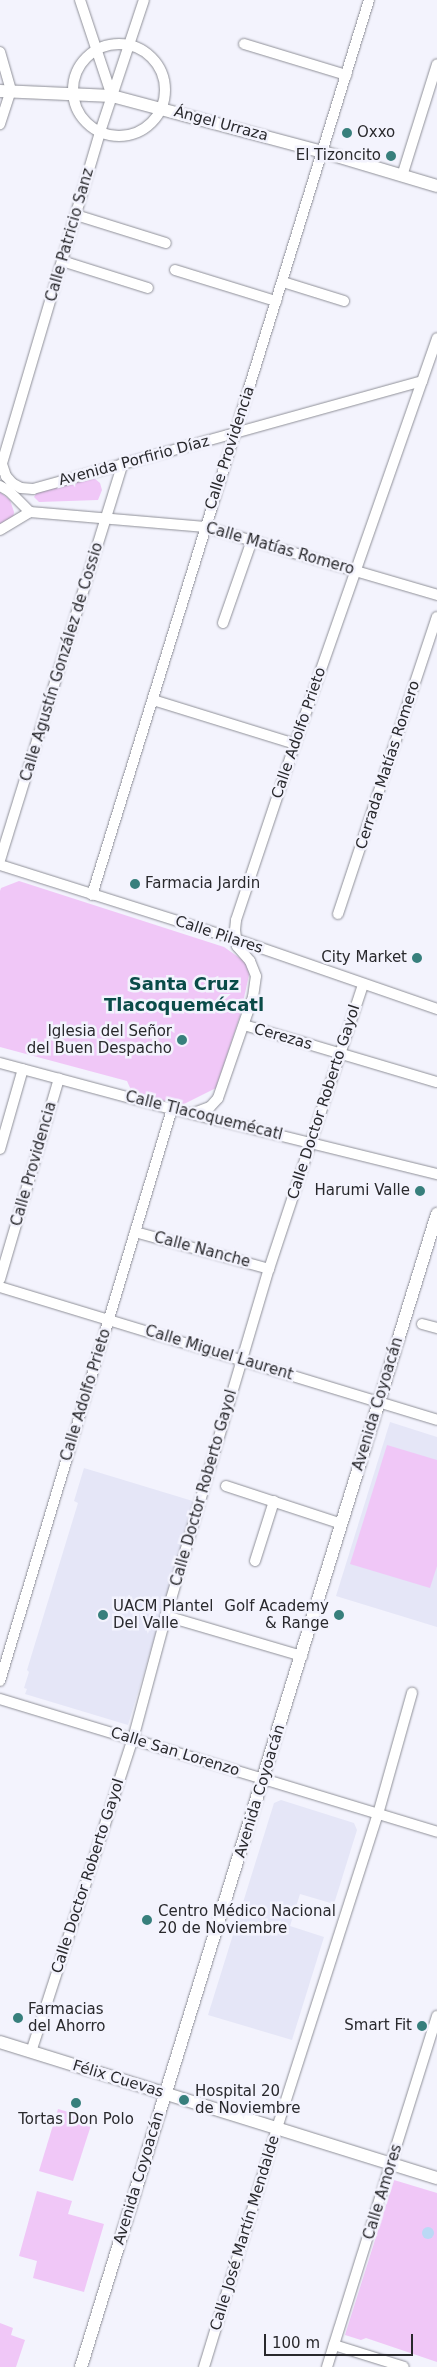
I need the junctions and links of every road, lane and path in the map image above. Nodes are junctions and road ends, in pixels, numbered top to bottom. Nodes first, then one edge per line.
1 (80, 0) edge
2 (144, 0) edge
3 (369, 0) edge
4 (244, 44) dead end
5 (129, 45) junction
6 (97, 50) junction
7 (0, 52) edge
8 (437, 64) edge
9 (346, 75) junction
10 (5, 91) edge
11 (73, 93) junction
12 (112, 96) junction
13 (161, 108) junction
14 (0, 124) edge
15 (100, 132) junction
16 (323, 152) junction
17 (402, 176) junction
18 (437, 186) edge
19 (76, 215) junction
20 (166, 243) dead end
21 (62, 261) junction
22 (175, 270) dead end
23 (283, 282) junction
24 (148, 288) dead end
25 (344, 301) dead end
26 (276, 302) junction
27 (437, 338) edge
28 (422, 381) junction
29 (235, 434) junction
30 (123, 463) junction
31 (1, 467) edge
32 (0, 486) edge
33 (30, 512) junction
34 (106, 518) junction
35 (205, 527) junction
36 (0, 530) edge
37 (252, 540) junction
38 (357, 570) junction
39 (437, 595) edge
40 (437, 617) edge
41 (223, 622) dead end
42 (153, 700) junction
43 (295, 744) junction
44 (0, 860) edge
45 (0, 865) edge
46 (92, 895) junction
47 (338, 914) dead end
48 (235, 939) junction
49 (363, 984) junction
50 (437, 1008) edge
51 (244, 1025) junction
52 (340, 1053) junction
53 (0, 1063) edge
54 (24, 1069) junction
55 (59, 1079) junction
56 (437, 1082) edge
57 (214, 1104) junction
58 (172, 1109) junction
59 (194, 1113) junction
60 (216, 1119) junction
61 (312, 1142) junction
62 (0, 1149) edge
63 (437, 1174) edge
64 (437, 1214) edge
65 (135, 1232) junction
66 (269, 1269) junction
67 (0, 1279) edge
68 (0, 1287) edge
69 (108, 1320) junction
70 (422, 1324) dead end
71 (437, 1328) edge
72 (241, 1359) junction
73 (379, 1402) junction
74 (437, 1420) edge
75 (226, 1486) dead end
76 (274, 1502) junction
77 (342, 1524) junction
78 (255, 1561) dead end
79 (166, 1616) junction
80 (302, 1656) junction
81 (0, 1682) edge
82 (412, 1693) dead end
83 (0, 1699) edge
84 (132, 1739) junction
85 (264, 1779) junction
86 (378, 1814) junction
87 (437, 1832) edge
88 (437, 2016) edge
89 (0, 2042) edge
90 (32, 2052) junction
91 (165, 2093) junction
92 (277, 2128) junction
93 (391, 2164) junction
94 (437, 2178) edge
95 (334, 2345) junction
96 (81, 2367) edge
97 (204, 2367) edge
98 (327, 2367) edge
99 (404, 2367) edge

1 - 6 street
2 - 5 street, Calle Patricio Sanz
3 - 9 street, Calle Providencia
4 - 9 street
5 - 6 street
5 - 12 street, Calle Patricio Sanz
5 - 13 street
6 - 11 street
6 - 12 street
7 - 10 street
8 - 17 street
9 - 16 street, Calle Providencia
10 - 11 main road, Ángel Urraza
10 - 14 street
11 - 12 main road, Ángel Urraza
11 - 15 street
12 - 13 main road, Ángel Urraza
12 - 15 street, Calle Patricio Sanz
13 - 15 street
13 - 16 main road, Ángel Urraza
15 - 19 street, Calle Patricio Sanz
16 - 17 main road, Ángel Urraza
16 - 23 street, Calle Providencia
17 - 18 main road, Ángel Urraza
19 - 20 street
19 - 21 street, Calle Patricio Sanz
21 - 24 street
21 - 31 street, Calle Patricio Sanz
22 - 26 street
23 - 25 street
23 - 26 street, Calle Providencia
26 - 29 street, Calle Providencia
27 - 28 street, Calle Adolfo Prieto
28 - 29 street, Avenida Porfirio Díaz
28 - 38 street, Calle Adolfo Prieto
29 - 30 street, Avenida Porfirio Díaz
29 - 35 street, Calle Providencia
30 - 31 street, Avenida Porfirio Díaz
30 - 34 street, Calle Agustín González de Cossio
32 - 33 street
33 - 34 street, Calle Matías Romero
33 - 36 street
34 - 35 street, Calle Matías Romero
34 - 44 street, Calle Agustín González de Cossio
35 - 37 street, Calle Matías Romero
35 - 42 street, Calle Providencia
37 - 38 street, Calle Matías Romero
37 - 41 street
38 - 39 street, Calle Matías Romero
38 - 43 street, Calle Adolfo Prieto
40 - 47 street, Cerrada Matías Romero
42 - 43 street
42 - 46 street, Calle Providencia
43 - 48 street, Calle Adolfo Prieto
45 - 46 street, Calle Pilares
46 - 48 street, Calle Pilares
48 - 49 street, Calle Pilares
48 - 51 street
49 - 50 street, Calle Pilares
49 - 52 street, Calle Doctor Roberto Gayol
51 - 52 street, Cerezas
51 - 57 street
52 - 56 street, Cerezas
52 - 61 street, Calle Doctor Roberto Gayol
53 - 54 street, Calle Tlacoquemécatl
54 - 55 street, Calle Tlacoquemécatl
54 - 62 street
55 - 58 street, Calle Tlacoquemécatl
55 - 67 street, Calle Providencia
57 - 59 street
57 - 60 street
58 - 59 street, Calle Tlacoquemécatl
58 - 65 street, Calle Adolfo Prieto
59 - 60 street, Calle Tlacoquemécatl
60 - 61 street, Calle Tlacoquemécatl
61 - 63 street, Calle Tlacoquemécatl
61 - 66 street, Calle Doctor Roberto Gayol
64 - 73 main road, Avenida Coyoacán
65 - 66 street, Calle Nanche
65 - 69 street, Calle Adolfo Prieto
66 - 72 street, Calle Doctor Roberto Gayol
68 - 69 street, Calle Miguel Laurent
69 - 72 street, Calle Miguel Laurent
69 - 81 street, Calle Adolfo Prieto
70 - 71 street
72 - 73 street, Calle Miguel Laurent
72 - 79 street, Calle Doctor Roberto Gayol
73 - 74 street, Calle Miguel Laurent
73 - 77 main road, Avenida Coyoacán
75 - 76 street
76 - 77 street
76 - 78 street
77 - 80 main road, Avenida Coyoacán
79 - 80 street
79 - 84 street, Calle Doctor Roberto Gayol
80 - 85 main road, Avenida Coyoacán
82 - 86 street, Calle José Martín Mendalde
83 - 84 street, Calle San Lorenzo
84 - 85 street, Calle San Lorenzo
84 - 90 street, Calle Doctor Roberto Gayol
85 - 86 street, Calle San Lorenzo
85 - 91 main road, Avenida Coyoacán
86 - 87 street, Calle San Lorenzo
86 - 92 street, Calle José Martín Mendalde
88 - 93 street, Calle Amores
89 - 90 main road, Félix Cuevas
90 - 91 main road, Félix Cuevas
91 - 92 main road, Félix Cuevas
91 - 96 main road, Avenida Coyoacán
92 - 93 main road, Félix Cuevas
92 - 97 street, Calle José Martín Mendalde
93 - 94 main road, Félix Cuevas
93 - 95 street, Calle Amores
95 - 98 street, Calle Amores
95 - 99 street

